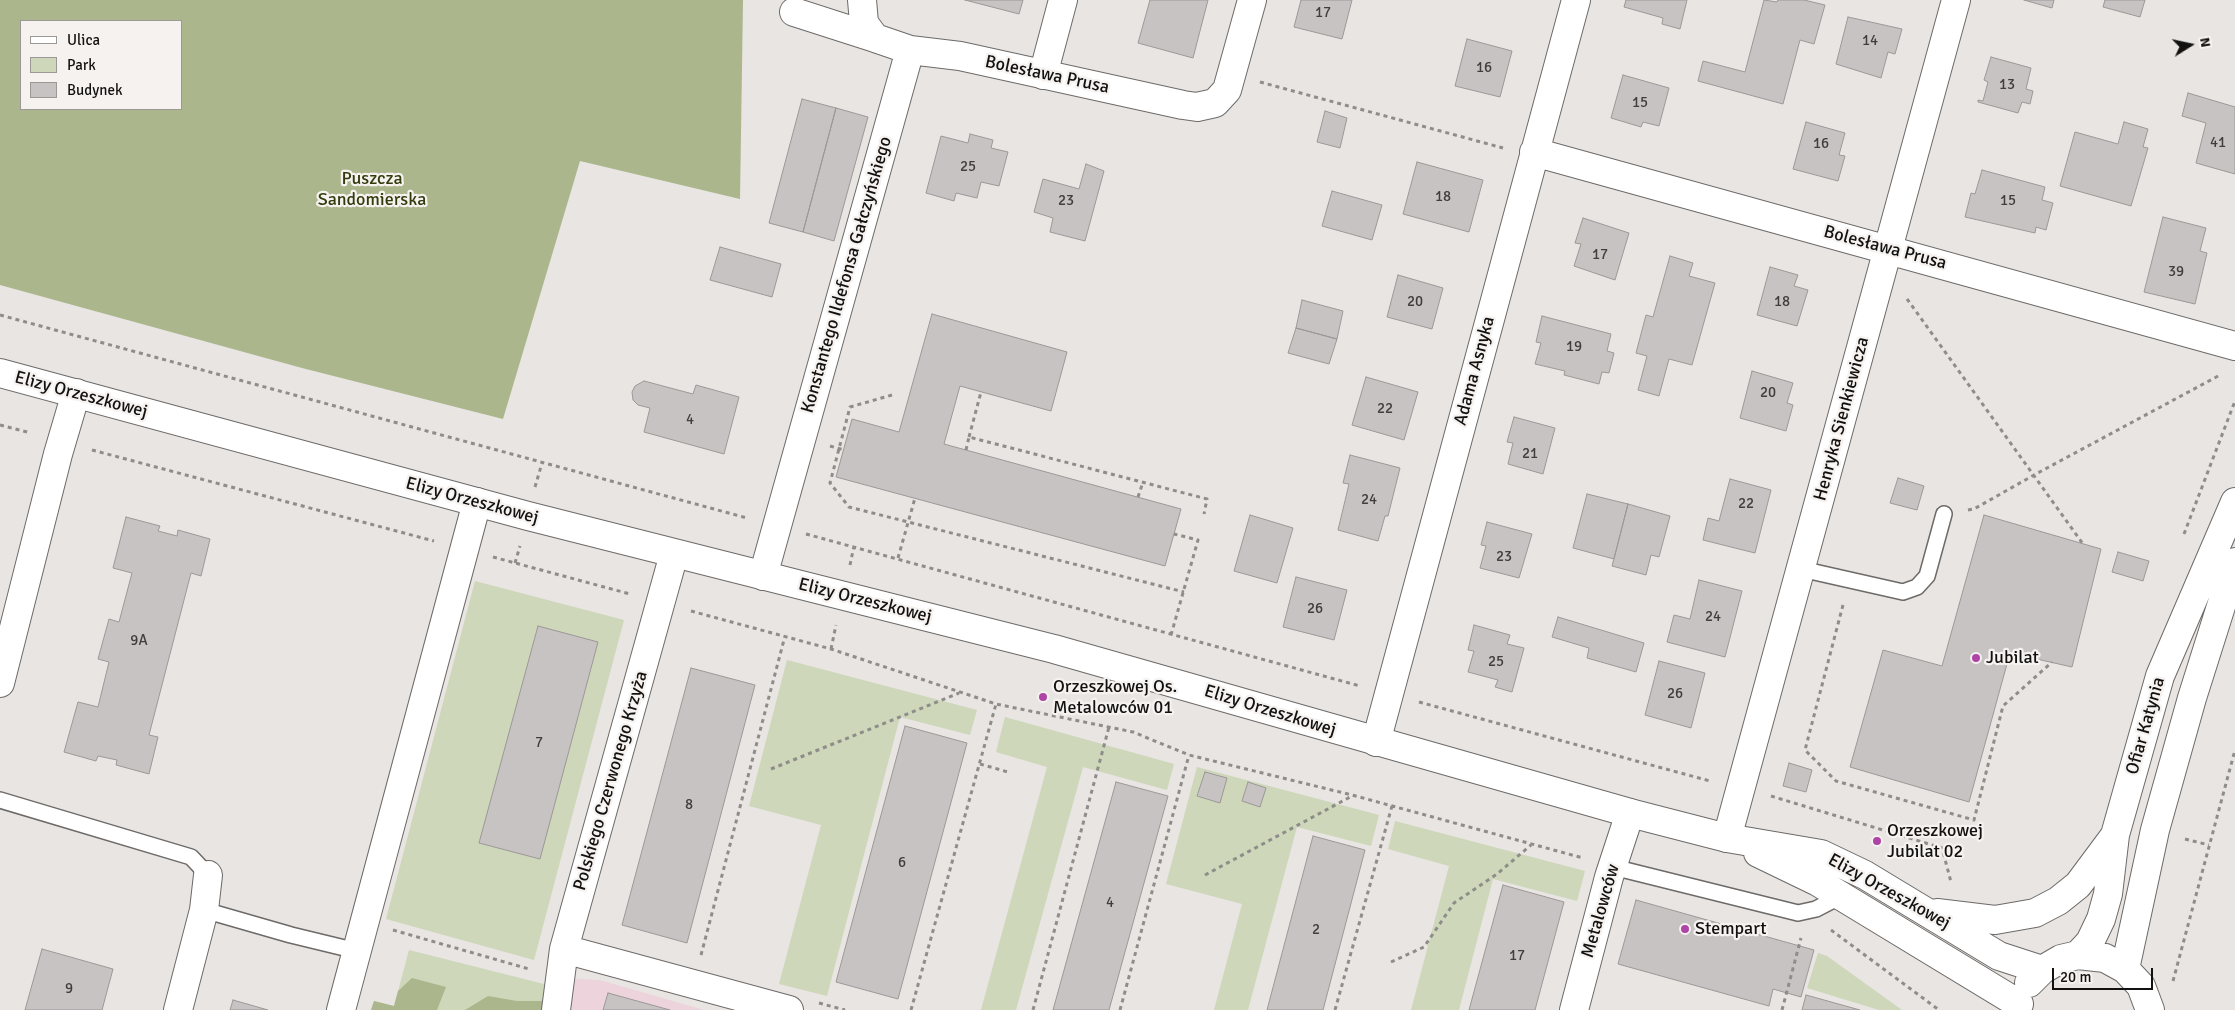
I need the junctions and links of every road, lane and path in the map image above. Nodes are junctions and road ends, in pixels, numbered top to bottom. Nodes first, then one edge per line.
1 (862, 0) edge
2 (1063, 0) edge
3 (1252, 0) edge
4 (1576, 0) edge
5 (1956, 0) edge
6 (794, 12) dead end
7 (875, 38) junction
8 (910, 50) junction
9 (1043, 75) junction
10 (1254, 81) dead end
11 (1521, 151) junction
12 (1889, 250) junction
13 (1902, 293) dead end
14 (0, 315) edge
15 (2235, 346) edge
16 (2225, 372) dead end
17 (0, 373) edge
18 (981, 392) dead end
19 (76, 393) junction
20 (892, 395) dead end
21 (0, 425) edge
22 (969, 437) junction
23 (62, 442) junction
24 (966, 450) dead end
25 (2034, 475) junction
26 (1143, 482) junction
27 (1138, 497) dead end
28 (915, 498) dead end
29 (477, 502) junction
30 (2235, 502) edge
31 (1204, 514) dead end
32 (1944, 514) joint
33 (909, 522) junction
34 (777, 525) junction
35 (1174, 534) dead end
36 (2083, 544) dead end
37 (465, 549) junction
38 (674, 554) junction
39 (898, 558) junction
40 (2235, 562) edge
41 (1801, 569) junction
42 (762, 576) junction
43 (1184, 592) junction
44 (660, 602) junction
45 (1171, 635) junction
46 (785, 636) junction
47 (0, 683) edge
48 (959, 692) junction
49 (1389, 693) junction
50 (996, 704) junction
51 (1109, 727) junction
52 (1376, 742) junction
53 (2235, 750) edge
54 (1190, 754) junction
55 (980, 764) junction
56 (772, 769) dead end
57 (1008, 772) dead end
58 (1741, 789) junction
59 (1352, 795) junction
60 (0, 800) edge
61 (1392, 806) junction
62 (1630, 813) junction
63 (2115, 835) junction
64 (1727, 838) junction
65 (2181, 838) dead end
66 (1531, 845) junction
67 (2209, 845) junction
68 (1613, 867) junction
69 (208, 875) joint
70 (1205, 875) dead end
71 (1957, 886) dead end
72 (1841, 896) junction
73 (204, 910) junction
74 (1928, 912) junction
75 (1798, 913) junction
76 (364, 922) junction
77 (1802, 933) dead end
78 (564, 949) junction
79 (356, 952) junction
80 (2078, 955) junction
81 (700, 960) dead end
82 (1391, 962) dead end
83 (2125, 968) junction
84 (2042, 970) junction
85 (560, 978) junction
86 (2173, 989) dead end
87 (2019, 1007) edge
88 (178, 1010) edge
89 (341, 1010) edge
90 (556, 1010) edge
91 (789, 1010) edge
92 (910, 1010) edge
93 (1033, 1010) edge
94 (1120, 1010) edge
95 (1335, 1010) edge
96 (1574, 1010) edge
97 (1782, 1010) edge
98 (1939, 1010) edge
99 (2150, 1010) edge

1 - 7 street
2 - 9 street
3 - 9 street, Bolesława Prusa
4 - 11 street, Adama Asnyka
5 - 12 street, Henryka Sienkiewicza
6 - 7 street
7 - 8 street
8 - 9 street, Bolesława Prusa
8 - 34 street, Konstantego Ildefonsa Gałczyńskiego
10 - 11 path
11 - 12 street, Bolesława Prusa
11 - 49 street, Adama Asnyka
12 - 15 street, Bolesława Prusa
12 - 41 street, Henryka Sienkiewicza
13 - 25 path
14 - 34 path
16 - 25 path
17 - 19 street, Elizy Orzeszkowej
18 - 22 path
19 - 23 street
19 - 29 street, Elizy Orzeszkowej
20 - 33 path
21 - 23 path
22 - 24 path
22 - 26 path
23 - 37 path
23 - 47 street
25 - 32 path
25 - 36 path
26 - 27 path
26 - 31 path
28 - 33 path
29 - 37 street
29 - 38 street, Elizy Orzeszkowej
30 - 63 street, Ofiar Katynia
32 - 41 lane
33 - 39 path
33 - 43 path
34 - 39 path
34 - 42 street, Konstantego Ildefonsa Gałczyńskiego
35 - 43 path
37 - 44 path
37 - 76 street
38 - 42 street, Elizy Orzeszkowej
38 - 44 street, Polskiego Czerwonego Krzyża
39 - 45 path
40 - 83 street, Ofiar Katynia
41 - 58 street, Henryka Sienkiewicza
42 - 52 street, Elizy Orzeszkowej
43 - 45 path
44 - 46 path
44 - 78 street, Polskiego Czerwonego Krzyża
45 - 49 path
46 - 48 path
46 - 81 path
48 - 50 path
48 - 56 path
49 - 52 street, Adama Asnyka
49 - 58 path
50 - 51 path
50 - 55 path
51 - 54 path
51 - 93 path
52 - 62 street, Elizy Orzeszkowej
53 - 67 path
54 - 59 path
54 - 94 path
55 - 57 path
55 - 92 path
58 - 64 street, Henryka Sienkiewicza
58 - 71 path
59 - 61 path
59 - 70 path
60 - 69 lane
61 - 66 path
61 - 95 path
62 - 64 street, Elizy Orzeszkowej
62 - 68 street, Metalowców
63 - 74 street
63 - 80 street, Ofiar Katynia
64 - 72 street, Elizy Orzeszkowej
64 - 74 street, Elizy Orzeszkowej
65 - 67 path
66 - 68 path
66 - 82 path
67 - 86 path
68 - 75 lane
68 - 96 street, Metalowców
69 - 73 street
72 - 75 lane
72 - 87 street, Elizy Orzeszkowej
73 - 79 lane
73 - 88 street
74 - 84 street, Elizy Orzeszkowej
75 - 98 path
76 - 79 street
76 - 85 path
77 - 97 path
78 - 85 street, Polskiego Czerwonego Krzyża
78 - 91 street
79 - 89 street
80 - 83 street
80 - 84 street
83 - 99 street
84 - 87 street
85 - 90 street, Polskiego Czerwonego Krzyża

